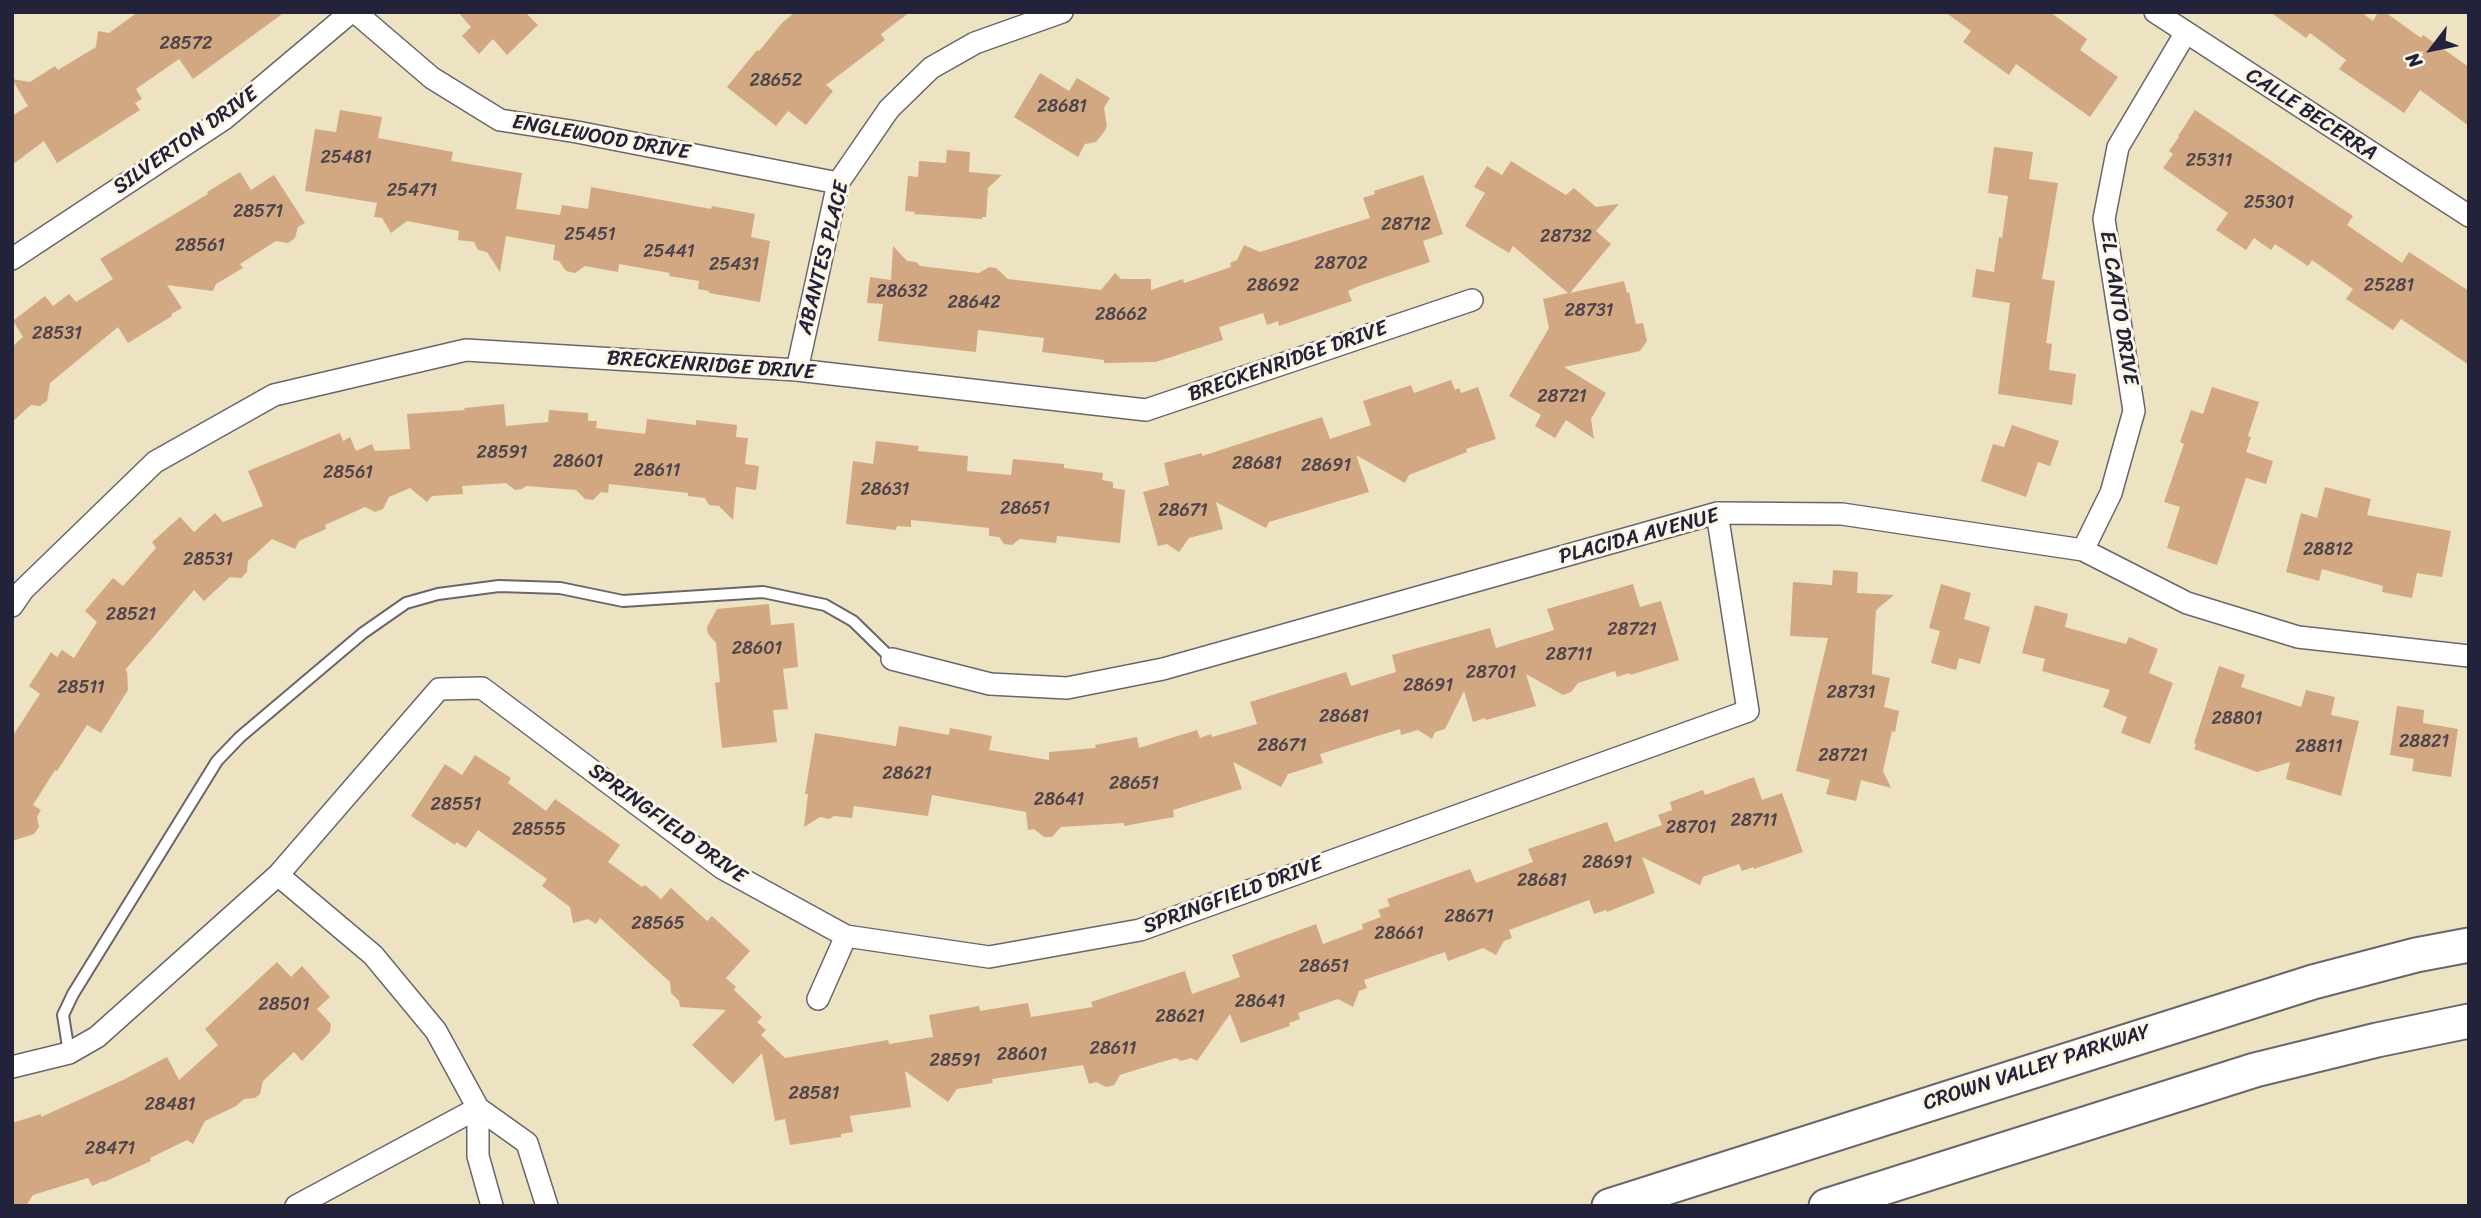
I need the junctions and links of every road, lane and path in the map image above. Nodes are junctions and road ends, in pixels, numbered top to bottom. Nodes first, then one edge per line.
1 (353, 12) edge
2 (1062, 12) edge
3 (2155, 12) edge
4 (2185, 34) junction
5 (838, 183) junction
6 (2469, 216) edge
7 (12, 259) edge
8 (1472, 300) dead end
9 (797, 370) junction
10 (1717, 513) junction
11 (2083, 550) junction
12 (12, 606) edge
13 (2469, 656) edge
14 (892, 659) joint
15 (278, 876) junction
16 (846, 936) junction
17 (2469, 945) edge
18 (818, 999) dead end
19 (2469, 1021) edge
20 (69, 1053) junction
21 (12, 1067) edge
22 (478, 1108) junction
23 (296, 1206) edge
24 (492, 1206) edge
25 (547, 1206) edge
26 (1609, 1206) edge
27 (1826, 1206) edge

1 - 5 street, ENGLEWOOD DRIVE
1 - 7 street, SILVERTON DRIVE
2 - 5 street, ABANTES PLACE
3 - 4 street, CALLE BECERRA
4 - 6 street, CALLE BECERRA
4 - 11 street, EL CANTO DRIVE
5 - 9 street, ABANTES PLACE
8 - 9 street, BRECKENRIDGE DRIVE
9 - 12 street, BRECKENRIDGE DRIVE
10 - 11 street, PLACIDA AVENUE
10 - 14 street, PLACIDA AVENUE
10 - 16 street, SPRINGFIELD DRIVE
11 - 13 street, PLACIDA AVENUE
14 - 20 lane
15 - 16 street, SPRINGFIELD DRIVE
15 - 20 street, SPRINGFIELD DRIVE
15 - 22 street
16 - 18 street
17 - 26 main road, CROWN VALLEY PARKWAY
19 - 27 main road
20 - 21 street, SPRINGFIELD DRIVE
22 - 23 street
22 - 24 street
22 - 25 street

